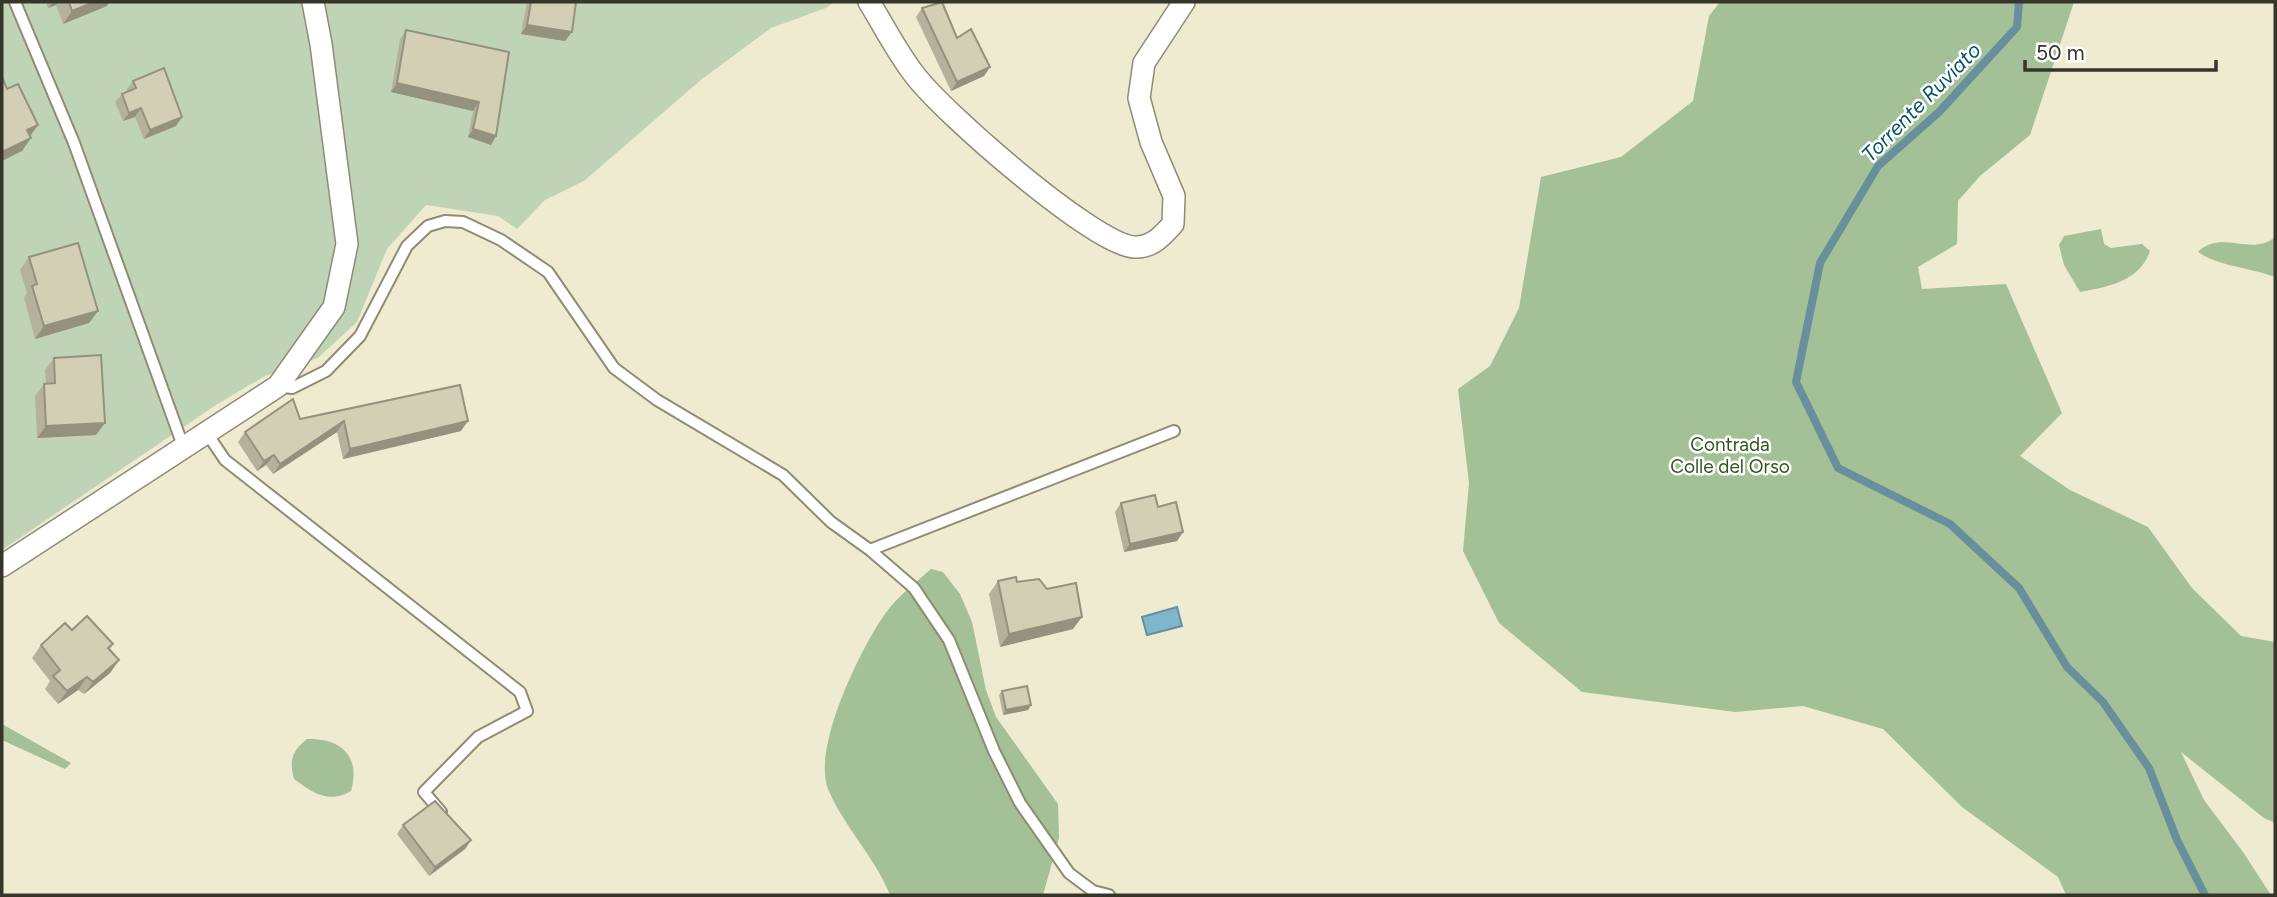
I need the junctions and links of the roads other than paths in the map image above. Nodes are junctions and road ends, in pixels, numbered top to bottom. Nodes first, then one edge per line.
1 (15, 2) edge
2 (313, 2) edge
3 (869, 2) edge
4 (1184, 2) edge
5 (278, 386) junction
6 (1174, 431) dead end
7 (206, 432) junction
8 (183, 446) junction
9 (870, 550) junction
10 (2, 566) edge
11 (450, 822) edge
12 (1109, 895) edge

1 - 8 lane
2 - 5 street
3 - 4 street
5 - 7 street
5 - 9 lane
6 - 9 lane
7 - 8 street
7 - 11 lane
8 - 10 street
9 - 12 lane

